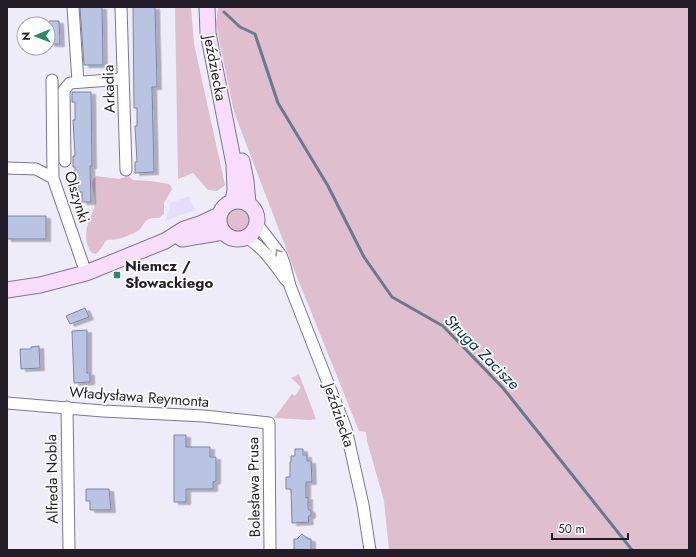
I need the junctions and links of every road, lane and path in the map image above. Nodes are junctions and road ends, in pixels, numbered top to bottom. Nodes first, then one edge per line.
1 (73, 7) edge
2 (121, 7) edge
3 (207, 7) edge
4 (123, 79) junction
5 (52, 80) dead end
6 (78, 82) junction
7 (228, 129) junction
8 (65, 161) dead end
9 (7, 168) edge
10 (126, 170) dead end
11 (53, 178) junction
12 (233, 201) junction
13 (248, 203) junction
14 (219, 215) junction
15 (257, 224) junction
16 (223, 232) junction
17 (246, 237) junction
18 (165, 241) junction
19 (86, 273) junction
20 (290, 286) junction
21 (7, 290) edge
22 (7, 403) edge
23 (66, 407) junction
24 (269, 423) joint
25 (68, 550) edge
26 (270, 550) edge
27 (370, 550) edge

1 - 6 street
2 - 4 street, Arkadia
3 - 7 street, Jeździecka
4 - 6 street
4 - 10 street, Arkadia
5 - 11 street, Olszynki
6 - 8 street
7 - 12 street, Jeździecka
7 - 13 street, Jeździecka
9 - 11 street
11 - 19 street, Olszynki
12 - 13 street
12 - 14 street
13 - 15 street
14 - 16 street
14 - 18 street
15 - 17 street
20 -> 15 street, Jeździecka
16 - 17 street
16 - 18 street
17 - 20 street, Jeździecka
18 - 19 street
19 - 21 street
20 - 27 street, Jeździecka
22 - 23 street, Władysława Reymonta
23 - 24 street, Władysława Reymonta
23 - 25 street, Alfreda Nobla
24 - 26 street, Bolesława Prusa

